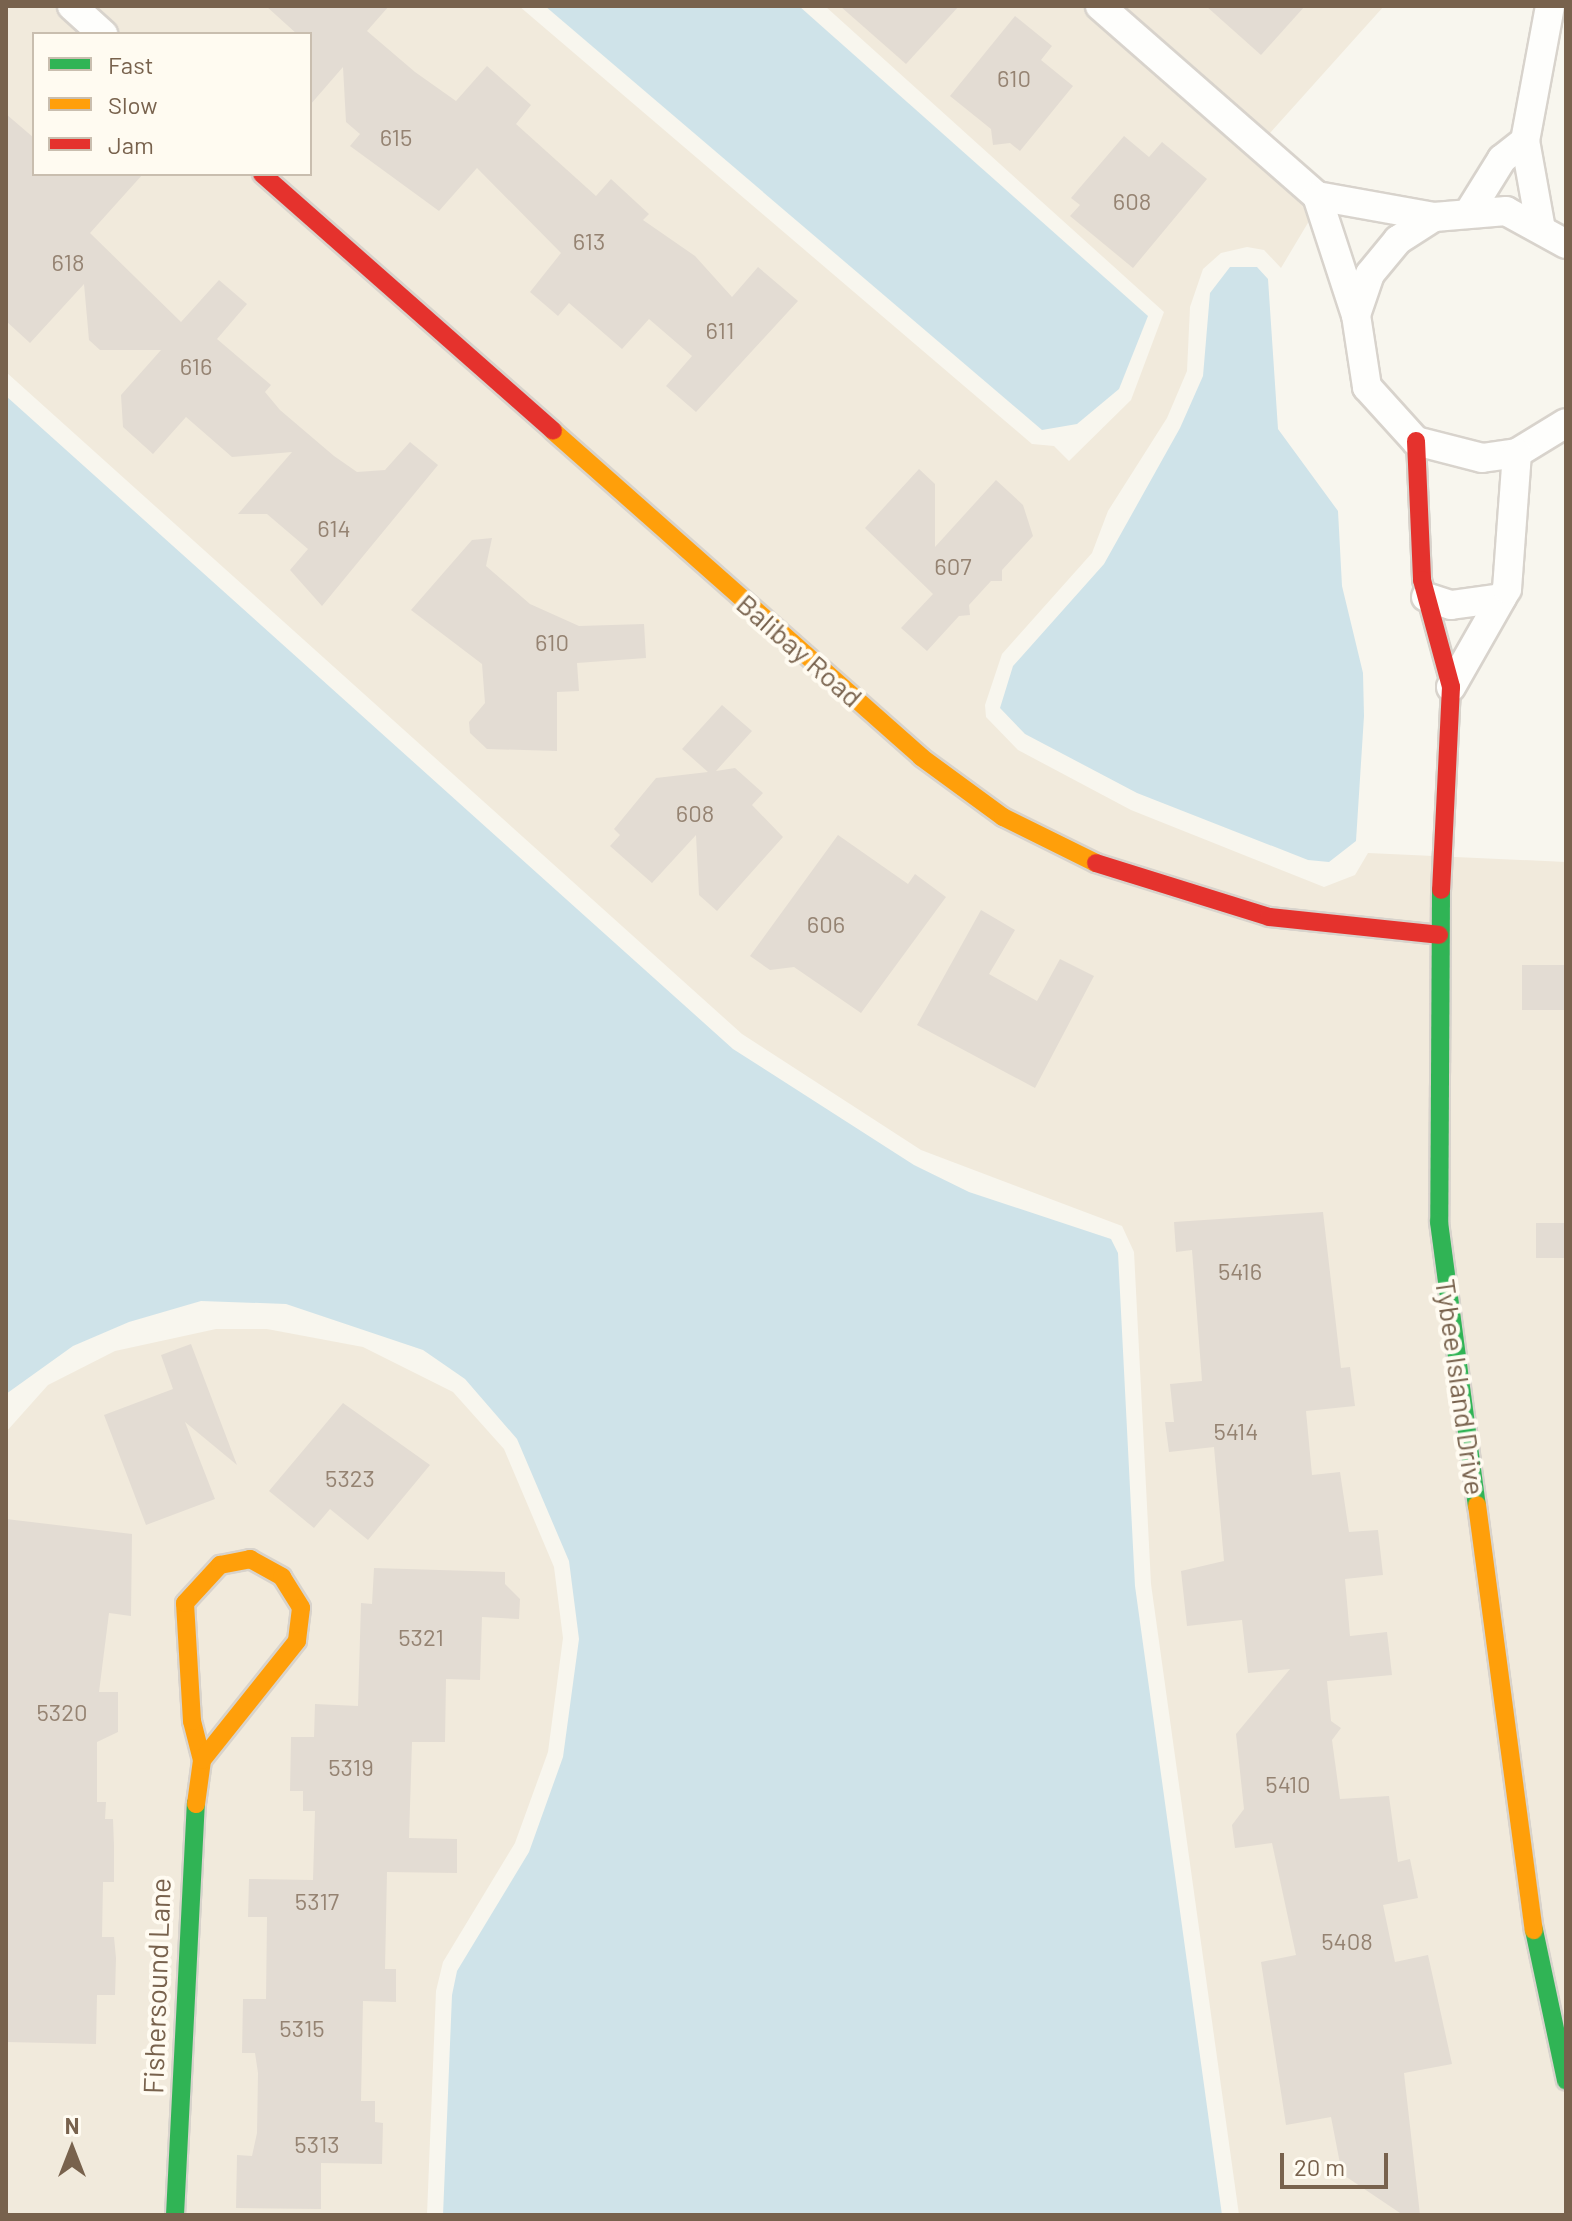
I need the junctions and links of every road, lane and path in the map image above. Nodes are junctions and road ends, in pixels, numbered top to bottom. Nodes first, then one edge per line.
1 (72, 6) edge
2 (1100, 6) edge
3 (1550, 6) edge
4 (101, 32) edge
5 (1525, 141) junction
6 (264, 176) edge
7 (1317, 196) junction
8 (1471, 209) junction
9 (1434, 217) junction
10 (1540, 224) junction
11 (1566, 244) edge
12 (1356, 315) junction
13 (1564, 428) edge
14 (1416, 441) junction
15 (1517, 453) junction
16 (1426, 597) junction
17 (1502, 598) junction
18 (1451, 687) junction
19 (1439, 935) junction
20 (202, 1760) junction
21 (1566, 2081) edge
22 (175, 2215) edge

1 - 4 street
2 - 7 street
3 - 5 street
5 - 8 street
5 - 10 street
6 - 19 street, Balibay Road
7 - 9 street
7 - 12 street
8 - 9 street
8 - 10 street
9 - 12 street
10 - 11 street
12 - 14 street
13 - 15 street
14 - 15 street
14 - 16 street, Tybee Island Drive
15 - 17 street, Tybee Island Drive
16 - 17 street
16 - 18 street, Tybee Island Drive
17 - 18 street, Tybee Island Drive
18 - 19 street, Tybee Island Drive
19 - 21 street, Tybee Island Drive
20 - 20 street, Fishersound Lane
20 - 22 street, Fishersound Lane

